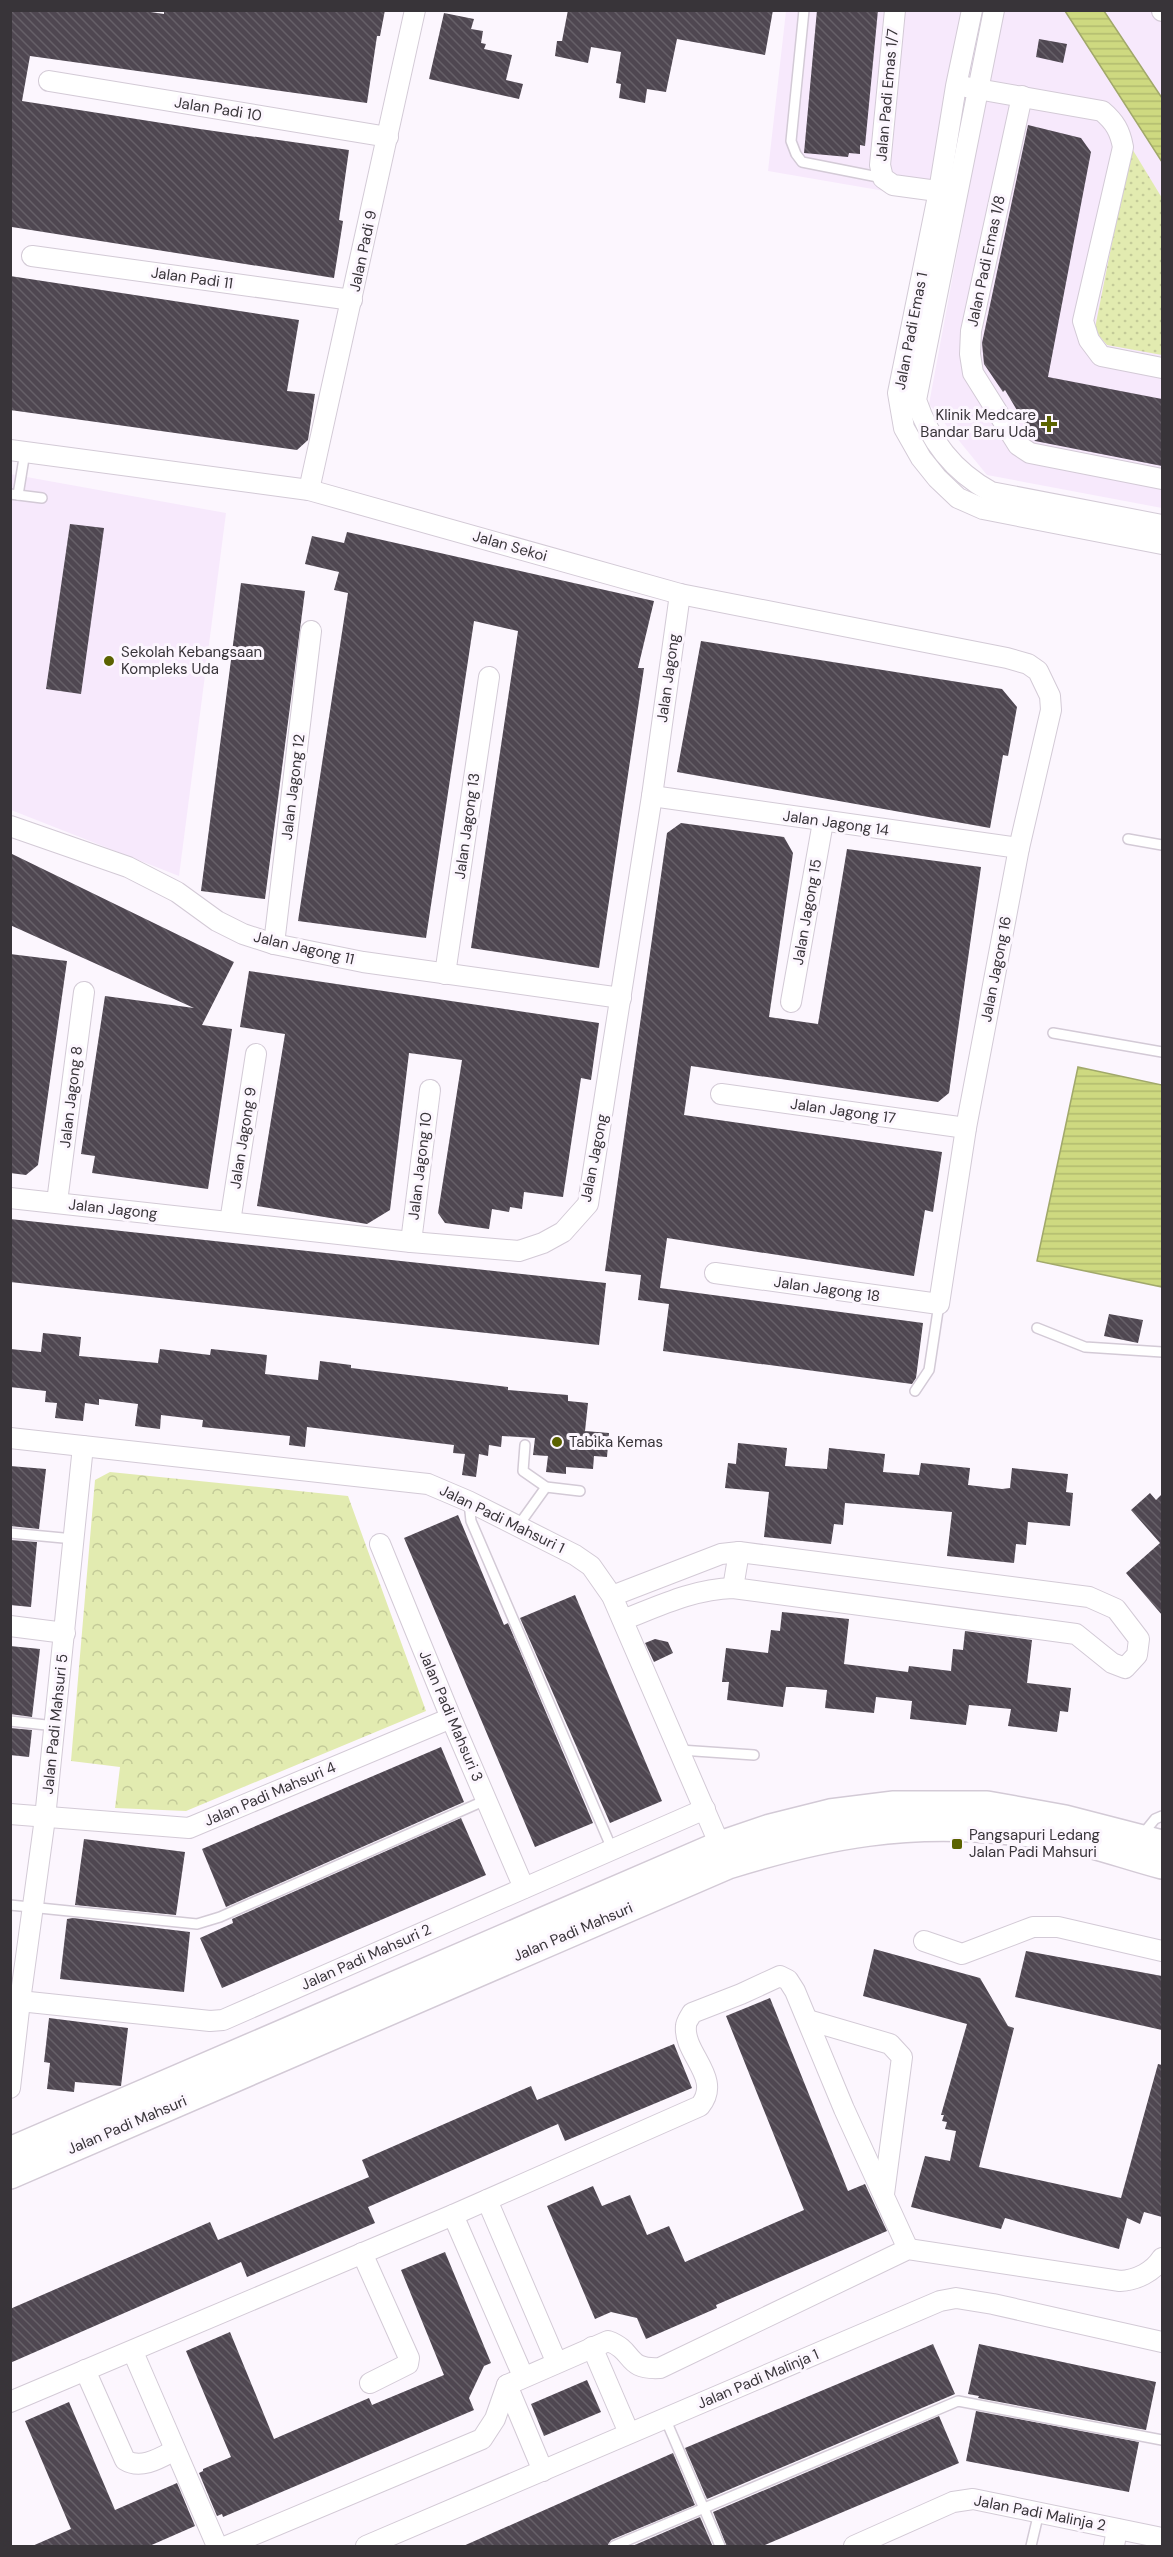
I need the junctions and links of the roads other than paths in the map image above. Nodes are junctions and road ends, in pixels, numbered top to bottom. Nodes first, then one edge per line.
1 (415, 10) edge
2 (804, 10) edge
3 (895, 10) edge
4 (972, 10) edge
5 (994, 10) edge
6 (49, 81) dead end
7 (956, 86) junction
8 (979, 89) junction
9 (1022, 96) junction
10 (388, 137) junction
11 (883, 178) junction
12 (949, 193) junction
13 (32, 256) dead end
14 (352, 300) junction
15 (1162, 368) edge
16 (18, 451) edge
17 (1162, 479) edge
18 (309, 490) junction
19 (14, 495) edge
20 (42, 498) dead end
21 (1162, 525) edge
22 (1162, 544) edge
23 (680, 594) junction
24 (311, 631) dead end
25 (1007, 658) joint
26 (489, 677) dead end
27 (652, 796) junction
28 (823, 822) junction
29 (10, 826) edge
30 (1128, 839) dead end
31 (1162, 845) edge
32 (1019, 848) junction
33 (274, 944) junction
34 (445, 974) junction
35 (84, 992) dead end
36 (621, 998) junction
37 (791, 1002) dead end
38 (1053, 1033) dead end
39 (1162, 1052) edge
40 (256, 1054) dead end
41 (430, 1090) dead end
42 (721, 1094) dead end
43 (966, 1128) junction
44 (10, 1198) edge
45 (57, 1202) junction
46 (230, 1222) junction
47 (411, 1242) junction
48 (715, 1273) dead end
49 (939, 1304) junction
50 (1037, 1328) dead end
51 (1162, 1352) edge
52 (915, 1391) dead end
53 (10, 1438) edge
54 (83, 1446) junction
55 (525, 1446) dead end
56 (546, 1487) junction
57 (580, 1491) dead end
58 (468, 1501) junction
59 (518, 1526) junction
60 (10, 1533) edge
61 (75, 1539) junction
62 (380, 1544) dead end
63 (739, 1552) junction
64 (733, 1588) junction
65 (612, 1596) junction
66 (623, 1620) junction
67 (10, 1626) edge
68 (65, 1633) junction
69 (451, 1718) junction
70 (10, 1722) edge
71 (55, 1726) junction
72 (680, 1750) junction
73 (754, 1755) dead end
74 (486, 1800) junction
75 (705, 1809) junction
76 (10, 1814) edge
77 (1162, 1816) edge
78 (45, 1818) junction
79 (1151, 1840) edge
80 (612, 1849) junction
81 (724, 1855) junction
82 (1162, 1865) edge
83 (525, 1888) junction
84 (10, 1905) edge
85 (33, 1907) junction
86 (924, 1941) dead end
87 (1162, 1951) edge
88 (15, 2000) edge
89 (808, 2020) junction
90 (10, 2088) edge
91 (10, 2151) edge
92 (10, 2175) edge
93 (884, 2194) junction
94 (487, 2200) junction
95 (453, 2215) junction
96 (908, 2249) junction
97 (363, 2253) junction
98 (1162, 2258) edge
99 (1162, 2342) edge
100 (592, 2347) junction
101 (133, 2352) junction
102 (556, 2361) junction
103 (85, 2370) junction
104 (515, 2380) junction
105 (370, 2383) dead end
106 (10, 2402) edge
107 (666, 2418) junction
108 (628, 2433) junction
109 (1162, 2440) edge
110 (175, 2450) junction
111 (543, 2471) junction
112 (703, 2508) junction
113 (1039, 2512) junction
114 (1116, 2538) edge
115 (1162, 2538) edge
116 (882, 2541) edge
117 (217, 2547) edge
118 (227, 2547) edge
119 (366, 2547) edge
120 (614, 2547) edge
121 (720, 2547) edge
122 (854, 2547) edge
123 (1031, 2547) edge

1 - 10 street, Jalan Padi 9
2 - 11 lane
3 - 11 street, Jalan Padi Emas 1/7
4 - 7 street, Jalan Padi Emas 1
5 - 8 street, Jalan Padi Emas 1
6 - 10 street, Jalan Padi 10
7 - 8 street
7 - 12 street, Jalan Padi Emas 1
8 - 9 street
8 - 12 street, Jalan Padi Emas 1
9 - 15 street
9 - 17 street, Jalan Padi Emas 1/8
10 - 14 street, Jalan Padi 9
11 - 12 street
12 - 21 street, Jalan Padi Emas 1
12 - 22 street, Jalan Padi Emas 1
13 - 14 street, Jalan Padi 11
14 - 18 street, Jalan Padi 9
16 - 18 street, Jalan Sekoi
16 - 19 lane
18 - 23 street, Jalan Sekoi
19 - 20 lane
23 - 25 street, Jalan Sekoi
23 - 27 street, Jalan Jagong
24 - 33 street, Jalan Jagong 12
25 - 32 street, Jalan Jagong 16
26 - 34 street, Jalan Jagong 13
27 - 28 street, Jalan Jagong 14
27 - 36 street, Jalan Jagong
28 - 32 street, Jalan Jagong 14
28 - 37 street, Jalan Jagong 15
29 - 33 street, Jalan Jagong 11
30 - 31 lane
32 - 43 street, Jalan Jagong 16
33 - 34 street, Jalan Jagong 11
34 - 36 street, Jalan Jagong 11
35 - 45 street, Jalan Jagong 8
36 - 47 street, Jalan Jagong
38 - 39 lane
40 - 46 street, Jalan Jagong 9
41 - 47 street, Jalan Jagong 10
42 - 43 street, Jalan Jagong 17
43 - 49 street, Jalan Jagong 16
44 - 45 street, Jalan Jagong
45 - 46 street, Jalan Jagong
46 - 47 street, Jalan Jagong
48 - 49 street, Jalan Jagong 18
49 - 52 lane
50 - 51 lane
53 - 54 street, Jalan Padi Mahsuri 1
54 - 58 street, Jalan Padi Mahsuri 1
54 - 61 street, Jalan Padi Mahsuri 5
55 - 56 lane
56 - 57 lane
56 - 59 lane
58 - 59 street, Jalan Padi Mahsuri 1
58 - 80 lane
59 - 65 street, Jalan Padi Mahsuri 1
60 - 61 lane
61 - 68 street, Jalan Padi Mahsuri 5
62 - 69 street, Jalan Padi Mahsuri 3
63 - 64 street
63 - 64 street
63 - 65 street
64 - 66 street
65 - 66 street, Jalan Padi Mahsuri 1
66 - 72 street, Jalan Padi Mahsuri 1
67 - 68 street
68 - 71 street, Jalan Padi Mahsuri 5
69 - 74 street, Jalan Padi Mahsuri 3
69 - 78 street, Jalan Padi Mahsuri 4
70 - 71 lane
71 - 78 street, Jalan Padi Mahsuri 5
72 - 73 lane
72 - 75 street, Jalan Padi Mahsuri 1
74 - 83 street, Jalan Padi Mahsuri 3
74 - 85 lane
75 - 80 street, Jalan Padi Mahsuri 2
75 - 81 street, Jalan Padi Mahsuri 1
76 - 78 street, Jalan Padi Mahsuri 4
77 - 79 lane
78 - 85 street, Jalan Padi Mahsuri 5
79 - 81 main road, Jalan Padi Mahsuri
80 - 83 street, Jalan Padi Mahsuri 2
81 - 82 main road, Jalan Padi Mahsuri
81 - 91 main road, Jalan Padi Mahsuri
81 - 92 main road, Jalan Padi Mahsuri
83 - 88 street, Jalan Padi Mahsuri 2
84 - 85 lane
85 - 88 street, Jalan Padi Mahsuri 5
86 - 87 street
88 - 90 street, Jalan Padi Mahsuri 5
89 - 93 street
89 - 93 street
89 - 94 street
93 - 96 street
94 - 95 street
94 - 102 street
95 - 97 street
95 - 104 street
96 - 98 street
96 - 100 street
97 - 101 street
97 - 105 street
99 - 107 street, Jalan Padi Malinja 1
100 - 102 street
100 - 108 street
101 - 103 street
101 - 110 street
102 - 104 street
103 - 106 street
103 - 110 street
104 - 111 street
104 - 118 street
107 - 108 street, Jalan Padi Malinja 1
107 - 112 lane
108 - 111 street, Jalan Padi Malinja 1
109 - 112 lane
110 - 117 street
111 - 119 street, Jalan Padi Malinja 1
112 - 120 lane
112 - 121 lane
113 - 114 street, Jalan Padi Malinja 2
113 - 116 street, Jalan Padi Malinja 2
113 - 123 lane
114 - 115 street, Jalan Padi Malinja 2
116 - 122 street, Jalan Padi Malinja 2

